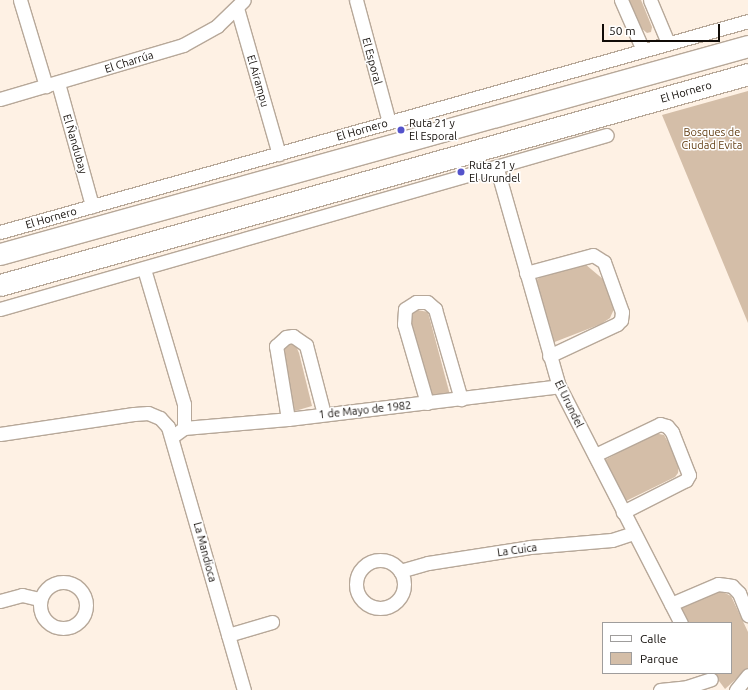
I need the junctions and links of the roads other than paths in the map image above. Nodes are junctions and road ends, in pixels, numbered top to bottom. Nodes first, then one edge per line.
1 (20, 0) edge
2 (356, 0) edge
3 (622, 0) edge
4 (650, 0) edge
5 (241, 4) edge
6 (748, 21) edge
7 (668, 43) junction
8 (748, 46) edge
9 (643, 50) junction
10 (748, 74) edge
11 (52, 84) junction
12 (0, 99) edge
13 (389, 122) junction
14 (607, 136) dead end
15 (279, 154) junction
16 (497, 169) junction
17 (92, 206) junction
18 (0, 232) edge
19 (0, 254) edge
20 (144, 269) junction
21 (526, 273) junction
22 (0, 285) edge
23 (0, 310) edge
24 (549, 356) junction
25 (558, 386) junction
26 (461, 399) junction
27 (427, 403) junction
28 (324, 414) junction
29 (288, 419) junction
30 (184, 428) junction
31 (0, 434) edge
32 (173, 436) junction
33 (595, 456) junction
34 (623, 512) junction
35 (634, 533) junction
36 (400, 571) dead end
37 (40, 599) dead end
38 (0, 601) edge
39 (671, 604) junction
40 (748, 615) edge
41 (272, 622) dead end
42 (680, 622) edge
43 (228, 635) junction
44 (748, 675) edge
45 (712, 681) edge
46 (244, 690) edge
47 (660, 690) edge
48 (736, 690) edge

1 - 11 street, El Ñandubay
2 - 13 street, El Esporal
3 - 9 street
4 - 7 street
5 - 11 street, El Charrúa
5 - 15 street, El Airampu
6 - 7 street, El Hornero
7 - 9 street, El Hornero
8 - 19 main road, El Hornero
9 - 13 street, El Hornero
10 - 22 main road, El Hornero
11 - 12 street, El Charrúa
11 - 17 street, El Ñandubay
13 - 15 street, El Hornero
14 - 16 street
15 - 17 street, El Hornero
16 - 20 street
16 - 21 street, El Urundel
17 - 18 street, El Hornero
20 - 23 street
20 - 30 street
21 - 24 street, El Urundel
21 - 24 street
24 - 25 street, El Urundel
25 - 26 street, 1 de Mayo de 1982
25 - 33 street, El Urundel
26 - 27 street, 1 de Mayo de 1982
26 - 27 street
27 - 28 street, 1 de Mayo de 1982
28 - 29 street, 1 de Mayo de 1982
28 - 29 street
29 - 30 street, 1 de Mayo de 1982
30 - 32 street
31 - 32 street, La Mandioca
32 - 43 street, La Mandioca
33 - 34 street, El Urundel
33 - 34 street
34 - 35 street, El Urundel
35 - 36 street, La Cuica
35 - 39 street, El Urundel
37 - 38 street
39 - 40 street
39 - 42 street, El Urundel
41 - 43 street
43 - 46 street, La Mandioca
44 - 48 street
45 - 47 street

